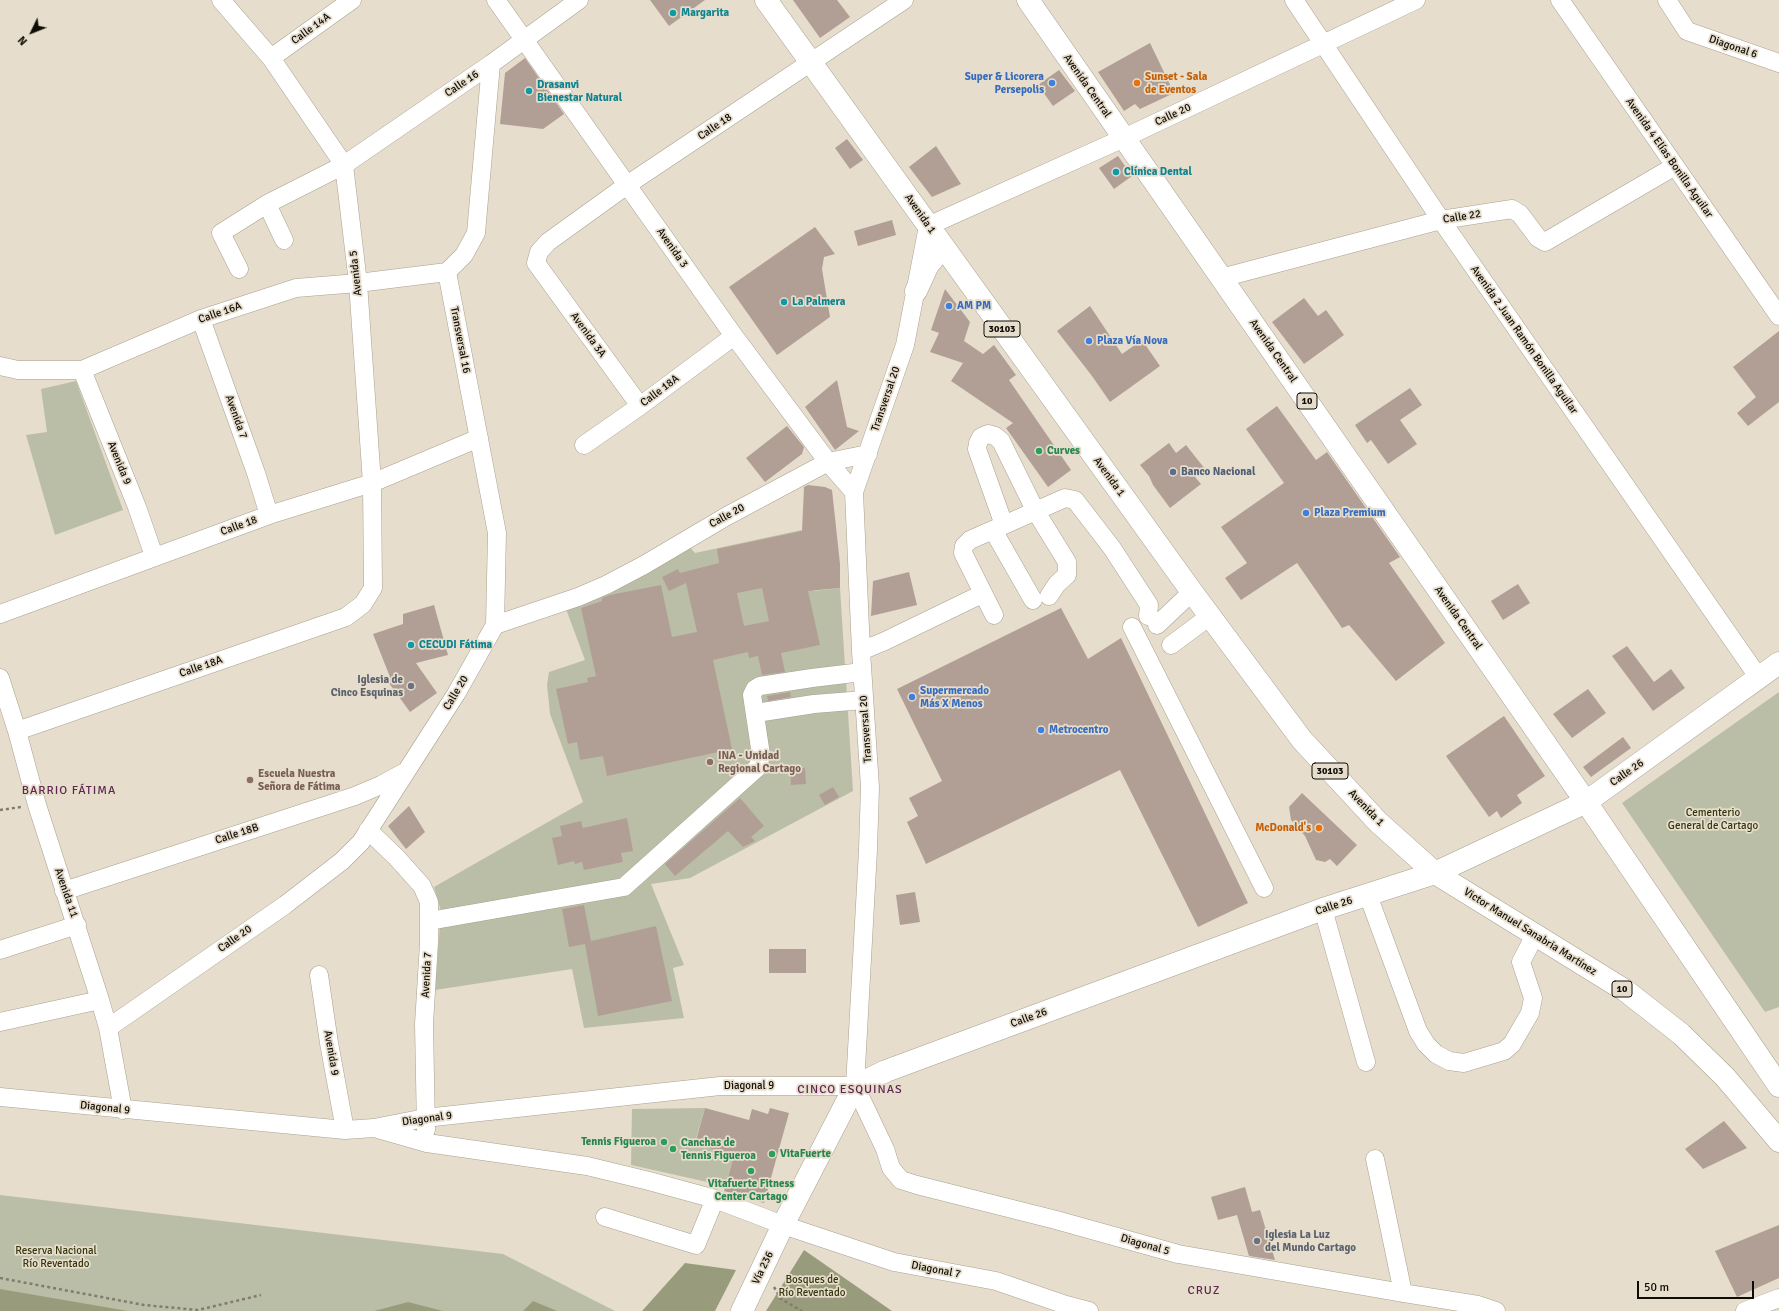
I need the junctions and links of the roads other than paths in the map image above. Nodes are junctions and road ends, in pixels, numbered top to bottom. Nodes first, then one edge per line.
1 (221, 0) edge
2 (352, 0) edge
3 (496, 0) edge
4 (579, 0) edge
5 (766, 0) edge
6 (904, 0) edge
7 (1028, 0) edge
8 (1294, 0) edge
9 (1416, 0) edge
10 (1560, 0) edge
11 (1667, 0) edge
12 (524, 39) junction
13 (1324, 43) junction
14 (271, 58) junction
15 (812, 62) junction
16 (1779, 63) edge
17 (491, 64) junction
18 (1124, 138) junction
19 (344, 165) junction
20 (1675, 166) junction
21 (627, 185) junction
22 (267, 204) junction
23 (1441, 220) junction
24 (928, 226) junction
25 (284, 240) dead end
26 (945, 249) junction
27 (536, 263) joint
28 (239, 269) dead end
29 (447, 272) junction
30 (1222, 278) junction
31 (358, 283) junction
32 (916, 291) junction
33 (1779, 316) edge
34 (200, 319) junction
35 (734, 336) junction
36 (0, 366) edge
37 (82, 370) junction
38 (640, 406) junction
39 (479, 438) junction
40 (584, 445) dead end
41 (868, 454) junction
42 (828, 462) junction
43 (372, 483) junction
44 (854, 492) junction
45 (1035, 510) junction
46 (269, 515) junction
47 (998, 528) junction
48 (154, 556) junction
49 (373, 588) joint
50 (1192, 592) junction
51 (982, 594) junction
52 (0, 614) edge
53 (994, 615) dead end
54 (1210, 616) junction
55 (496, 625) junction
56 (1132, 627) dead end
57 (1171, 645) dead end
58 (861, 651) junction
59 (1779, 663) edge
60 (862, 672) junction
61 (812, 678) junction
62 (1759, 678) junction
63 (1, 687) edge
64 (864, 700) junction
65 (814, 704) junction
66 (756, 712) junction
67 (17, 731) junction
68 (407, 771) junction
69 (1567, 776) junction
70 (1586, 802) junction
71 (1541, 823) junction
72 (368, 830) junction
73 (1435, 873) junction
74 (1264, 888) dead end
75 (64, 891) junction
76 (1368, 895) junction
77 (1323, 909) junction
78 (429, 921) junction
79 (77, 925) junction
80 (1535, 935) junction
81 (0, 950) edge
82 (319, 975) dead end
83 (100, 1000) junction
84 (0, 1022) edge
85 (108, 1028) junction
86 (1366, 1062) dead end
87 (855, 1086) junction
88 (1779, 1086) edge
89 (0, 1097) edge
90 (123, 1110) junction
91 (425, 1118) junction
92 (374, 1128) junction
93 (345, 1130) junction
94 (1779, 1141) edge
95 (428, 1143) junction
96 (1375, 1159) dead end
97 (714, 1199) junction
98 (605, 1217) dead end
99 (783, 1225) junction
100 (1403, 1293) junction
101 (1779, 1298) edge
102 (742, 1311) edge
103 (1089, 1311) edge
104 (1496, 1311) edge
105 (1745, 1311) edge

1 - 14 street, Avenida 5
2 - 14 street, Calle 14A
3 - 12 street, Avenida 3
4 - 12 street, Calle 16
5 - 15 main road, Avenida 1 / 30103
6 - 15 street, Calle 18
7 - 18 main road, Avenida Central / 10
8 - 13 street, Avenida 2 Juan Ramón Bonilla Aguilar
9 - 13 street, Calle 20
10 - 20 street, Avenida 4 Elías Bonilla Aguilar
11 - 16 street, Diagonal 6
12 - 17 street, Calle 16
12 - 21 street, Avenida 3
13 - 18 street, Calle 20
13 - 23 street, Avenida 2 Juan Ramón Bonilla Aguilar
14 - 19 street, Avenida 5
15 - 21 street, Calle 18
15 - 24 main road, Avenida 1 / 30103
17 - 19 street, Calle 16
17 - 29 street
18 - 24 street, Calle 20
18 - 30 main road, Avenida Central / 10
19 - 22 street, Calle 16
19 - 31 street, Avenida 5
20 - 23 street, Calle 22
20 - 33 street, Avenida 4 Elías Bonilla Aguilar
21 - 27 street, Calle 18
21 - 35 street, Avenida 3
22 - 25 street
22 - 28 street, Calle 16
23 - 30 street, Calle 22
23 - 62 street, Avenida 2 Juan Ramón Bonilla Aguilar
24 - 26 main road, Avenida 1 / 30103
24 - 32 street, Transversal 20
26 - 32 main road
26 - 50 main road, Avenida 1 / 30103
27 - 38 street, Avenida 3A
29 - 31 street, Calle 16A
29 - 39 street, Transversal 16
30 - 69 main road, Avenida Central / 10
31 - 34 street, Calle 16A
31 - 43 street, Avenida 5
32 - 41 street, Transversal 20
34 - 37 street, Calle 16A
34 - 46 street, Avenida 7
35 - 38 street, Calle 18A
35 - 42 street, Avenida 3
36 - 37 street, Calle 16A
37 - 48 street, Avenida 9
38 - 40 street, Calle 18A
39 - 43 street, Calle 18
39 - 55 street, Transversal 16
41 - 42 street, Calle 20
41 - 44 street, Transversal 20
42 - 44 street, Avenida 3
42 - 55 street, Calle 20
43 - 46 street, Calle 18
43 - 49 street, Avenida 5
44 - 58 street, Transversal 20
45 - 47 street
45 - 47 street
45 - 47 street
45 - 50 street
46 - 48 street, Calle 18
47 - 51 street
48 - 52 street, Calle 18
49 - 67 street, Calle 18A
50 - 54 main road, Avenida 1 / 30103
51 - 53 street
51 - 58 street
54 - 57 street
54 - 73 main road, Avenida 1 / 30103
55 - 68 street, Calle 20
56 - 74 street
58 - 60 street, Transversal 20
59 - 62 main road, Calle 26
60 - 61 street
60 - 64 street, Transversal 20
61 - 65 street
61 - 66 street
62 - 70 main road, Calle 26
63 - 67 street, Avenida 11
64 - 65 street
64 - 87 street, Transversal 20
65 - 66 street
66 - 78 street
67 - 75 street, Avenida 11
68 - 72 street, Calle 20
68 - 75 street, Calle 18B
69 - 70 main road, Avenida Central / 10
69 - 71 main road
70 - 71 main road, Calle 26
70 - 88 main road, 10
71 - 73 main road, Calle 26
72 - 78 street, Avenida 7
72 - 85 street, Calle 20
73 - 76 main road, Calle 26
73 - 80 main road, Victor Manuel Sanabria Martínez / 10
75 - 79 street, Avenida 11
76 - 77 main road, Calle 26
76 - 80 street
77 - 86 street
77 - 87 main road, Calle 26
78 - 91 street, Avenida 7
79 - 81 street
79 - 83 street, Avenida 11
80 - 94 main road, Victor Manuel Sanabria Martínez / 10
82 - 93 street, Avenida 9
83 - 84 street
83 - 85 street, Avenida 11
85 - 90 street, Avenida 11
87 - 91 street, Diagonal 9
87 - 99 main road, Transversal 20
87 - 100 street, Diagonal 5
89 - 90 street, Diagonal 9
90 - 93 street, Diagonal 9
91 - 92 street, Diagonal 9
91 - 95 street, Avenida 7
92 - 93 street, Diagonal 9
92 - 95 street, Diagonal 7
95 - 97 street, Diagonal 7
96 - 100 street
97 - 98 street
97 - 99 street, Diagonal 7
99 - 102 main road, Vía 236
99 - 103 street, Diagonal 7
100 - 104 street, Diagonal 5
101 - 105 street

